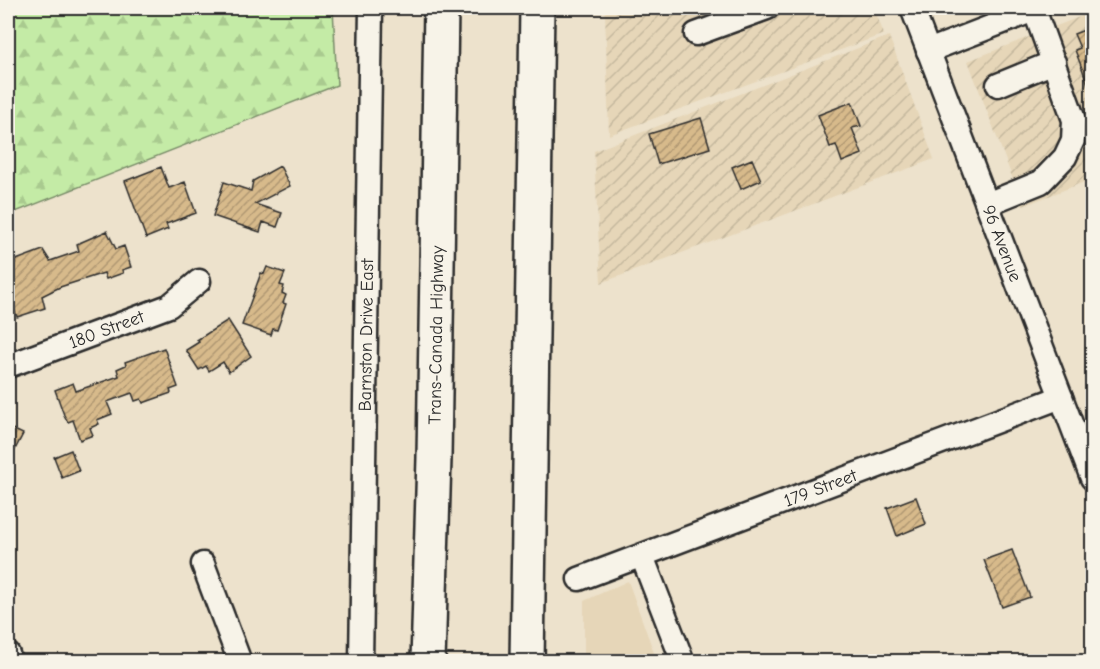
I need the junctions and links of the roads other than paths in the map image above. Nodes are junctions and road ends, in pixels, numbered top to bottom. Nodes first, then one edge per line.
1 (371, 8) edge
2 (441, 8) edge
3 (537, 8) edge
4 (767, 8) edge
5 (912, 8) edge
6 (1037, 8) edge
7 (696, 34) dead end
8 (928, 51) junction
9 (1054, 62) junction
10 (998, 85) dead end
11 (1083, 116) edge
12 (987, 204) junction
13 (199, 281) dead end
14 (8, 366) edge
15 (1061, 397) junction
16 (531, 451) junction
17 (1092, 478) edge
18 (642, 556) junction
19 (203, 564) dead end
20 (579, 579) dead end
21 (8, 654) edge
22 (10, 662) edge
23 (240, 662) edge
24 (362, 662) edge
25 (428, 662) edge
26 (527, 662) edge
27 (539, 662) edge
28 (683, 662) edge

1 - 24 street, Barnston Drive East
2 - 25 highway, Trans-Canada Highway
3 - 16 highway
4 - 7 street
5 - 8 street, 96 Avenue
6 - 8 street
6 - 9 street
8 - 12 street, 96 Avenue
9 - 10 street
9 - 11 street
11 - 12 street
12 - 15 street, 96 Avenue
13 - 14 street, 180 Street
15 - 17 street, 96 Avenue
15 - 18 street, 179 Street
16 - 26 highway
16 - 27 highway
18 - 20 street, 179 Street
18 - 28 street
19 - 23 street
21 - 22 street

